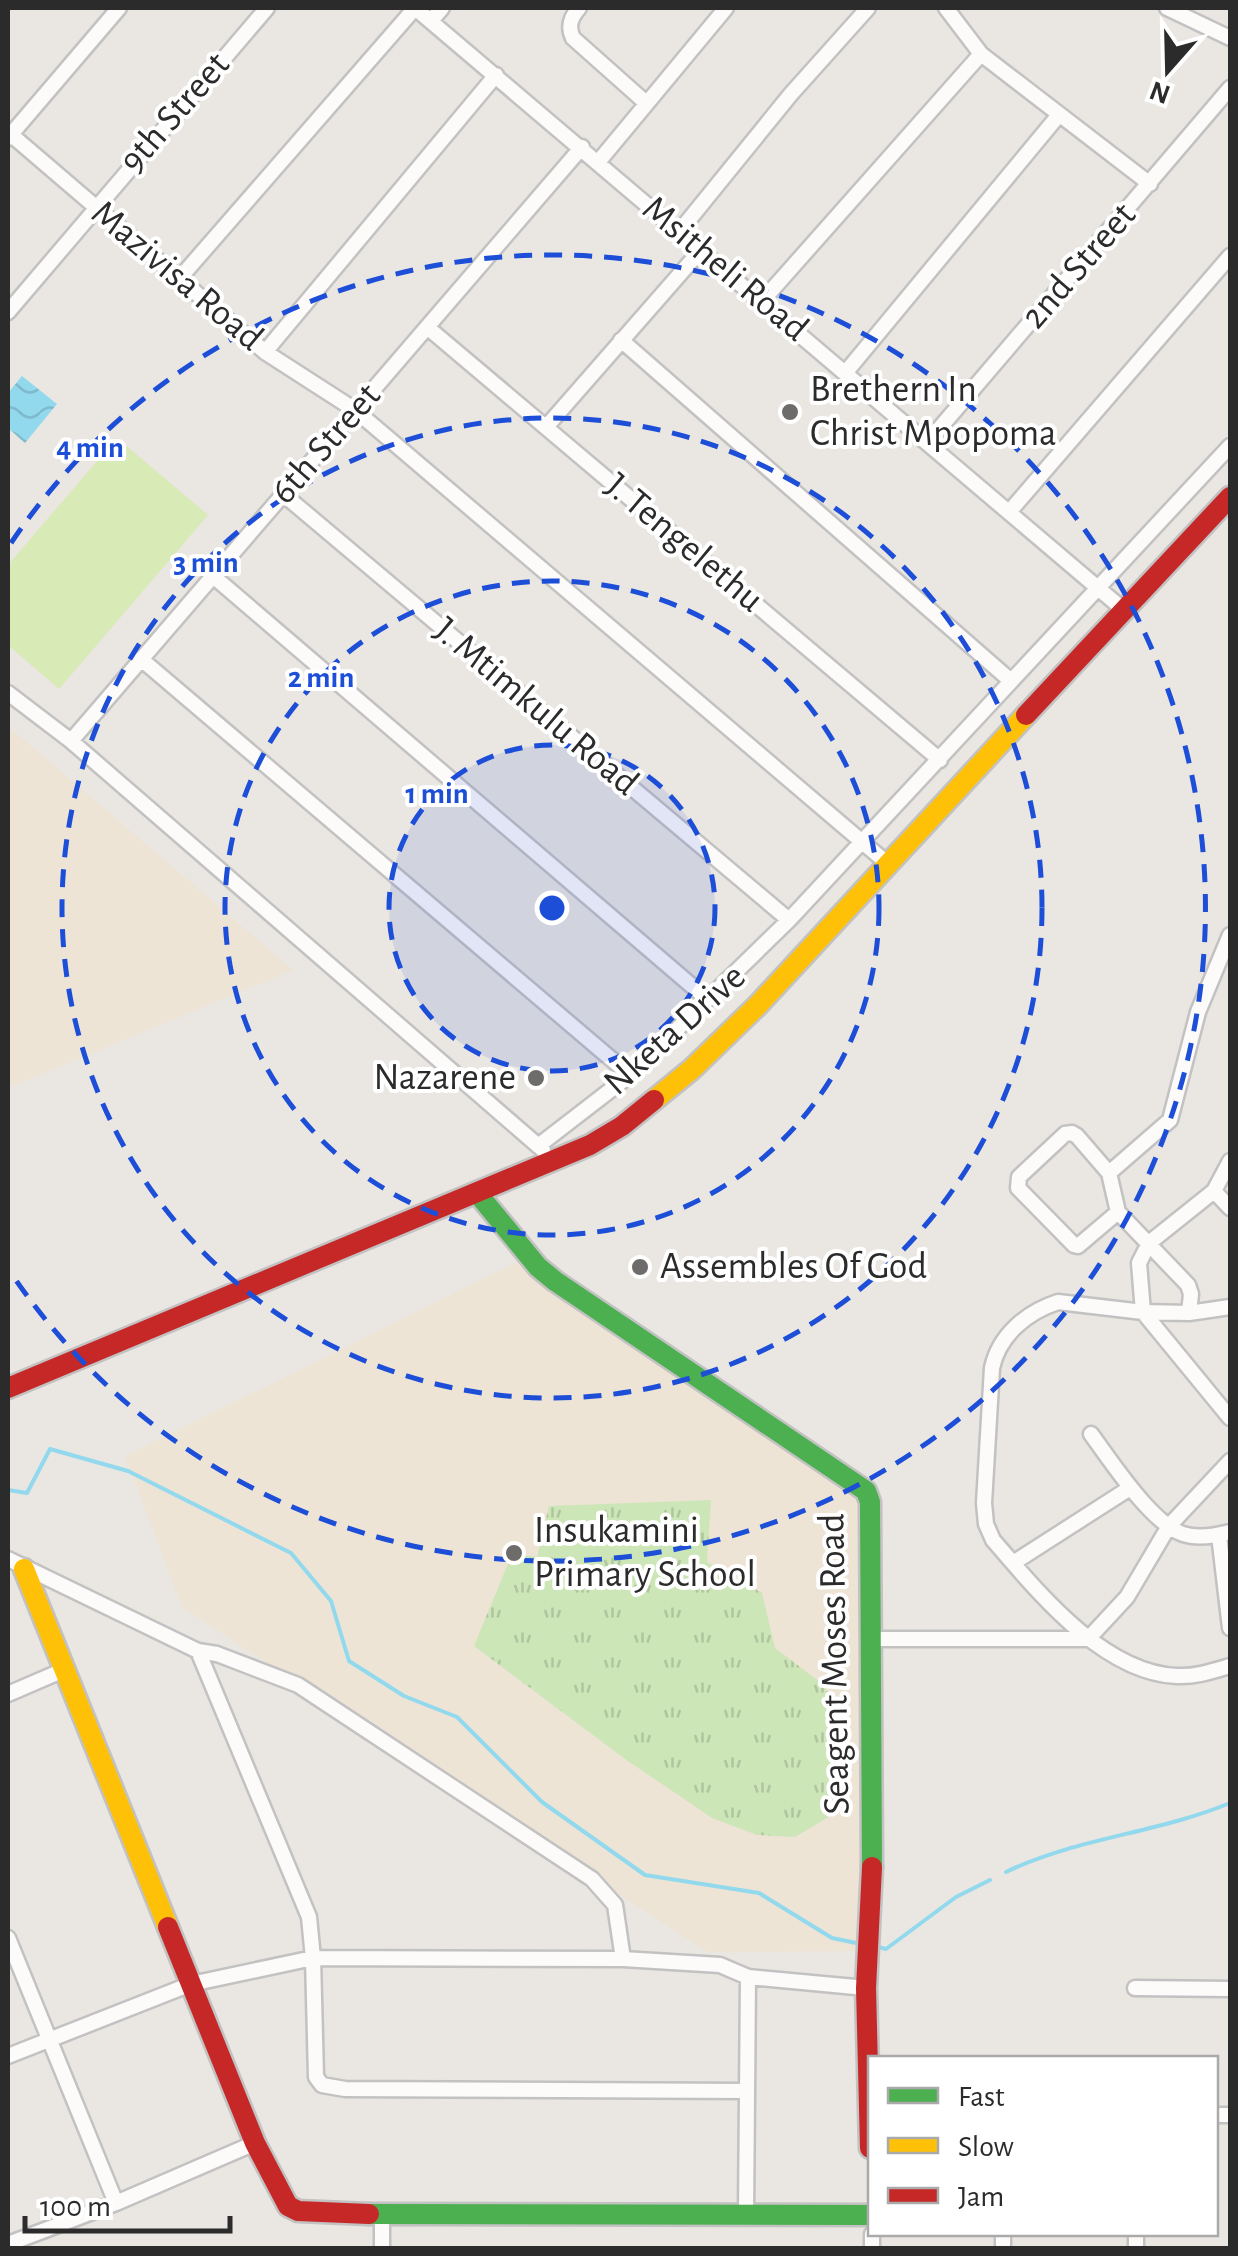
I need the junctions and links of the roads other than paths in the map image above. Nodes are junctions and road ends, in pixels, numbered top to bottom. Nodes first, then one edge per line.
1 (119, 8) edge
2 (267, 8) edge
3 (415, 8) edge
4 (442, 8) edge
5 (580, 8) edge
6 (726, 8) edge
7 (868, 8) edge
8 (946, 8) edge
9 (1167, 8) edge
10 (431, 21) junction
11 (1230, 38) edge
12 (981, 54) junction
13 (496, 76) junction
14 (1230, 88) edge
15 (645, 102) junction
16 (1058, 116) junction
17 (9, 135) edge
18 (582, 147) junction
19 (599, 161) junction
20 (1150, 184) junction
21 (94, 207) junction
22 (679, 232) junction
23 (701, 250) junction
24 (1230, 256) edge
25 (179, 279) junction
26 (762, 300) junction
27 (8, 312) edge
28 (427, 327) junction
29 (621, 340) junction
30 (265, 352) junction
31 (846, 372) junction
32 (355, 410) junction
33 (547, 426) junction
34 (928, 443) junction
35 (1230, 446) edge
36 (283, 494) junction
37 (1230, 497) edge
38 (1010, 511) junction
39 (213, 576) junction
40 (1098, 586) junction
41 (1124, 611) junction
42 (142, 659) junction
43 (1011, 681) junction
44 (8, 693) edge
45 (70, 742) junction
46 (940, 760) junction
47 (864, 843) junction
48 (886, 863) junction
49 (789, 920) junction
50 (1230, 935) edge
51 (706, 998) junction
52 (630, 1075) junction
53 (538, 1146) junction
54 (1230, 1160) edge
55 (554, 1161) junction
56 (1109, 1173) junction
57 (1214, 1191) junction
58 (478, 1194) junction
59 (1230, 1208) edge
60 (1118, 1212) junction
61 (1149, 1243) junction
62 (1230, 1307) edge
63 (1143, 1312) junction
64 (1189, 1313) junction
65 (8, 1388) edge
66 (1230, 1418) edge
67 (1092, 1434) dead end
68 (1230, 1461) edge
69 (1130, 1488) junction
70 (1168, 1526) junction
71 (1225, 1534) edge
72 (1013, 1563) junction
73 (16, 1564) edge
74 (1230, 1628) edge
75 (873, 1639) junction
76 (1088, 1639) junction
77 (198, 1651) junction
78 (1230, 1666) edge
79 (66, 1669) junction
80 (8, 1694) edge
81 (8, 1938) edge
82 (314, 1958) junction
83 (622, 1959) junction
84 (748, 1977) junction
85 (191, 1984) junction
86 (866, 1988) junction
87 (1135, 1988) dead end
88 (1230, 1988) edge
89 (47, 2042) junction
90 (8, 2056) edge
91 (868, 2068) edge
92 (747, 2091) junction
93 (255, 2143) junction
94 (116, 2204) junction
95 (746, 2215) junction
96 (382, 2216) junction
97 (868, 2216) edge
98 (8, 2244) edge
99 (382, 2248) edge

1 - 17 street
2 - 21 street, 9th Street
3 - 10 street, Msitheli Road
3 - 25 street
4 - 10 street
5 - 15 street
6 - 15 street
7 - 22 street
8 - 12 street
9 - 11 street
10 - 13 street, Msitheli Road
12 - 16 street
12 - 26 street
13 - 18 street, Msitheli Road
13 - 30 street
14 - 20 street, 2nd Street
15 - 19 street
16 - 20 street
16 - 31 street
17 - 21 street, Mazivisa Road
18 - 19 street, Msitheli Road
18 - 28 street, 6th Street
19 - 22 street, Msitheli Road
20 - 34 street, 2nd Street
21 - 25 street, Mazivisa Road
21 - 27 street, 9th Street
22 - 23 street, Msitheli Road
23 - 26 street, Msitheli Road
23 - 29 street
24 - 38 street
25 - 30 street, Mazivisa Road
26 - 31 street, Msitheli Road
28 - 32 street, 6th Street
28 - 33 street, J. Tengelethu
29 - 33 street
29 - 43 street
30 - 32 street, Mazivisa Road
31 - 34 street, Msitheli Road
32 - 36 street, 6th Street
32 - 47 street, Mazivisa Road
33 - 46 street, J. Tengelethu
34 - 38 street, Msitheli Road
35 - 40 street
36 - 39 street, 6th Street
36 - 49 street, J. Mtimkulu Road
37 - 41 street, Nketa Drive
38 - 40 street, Msitheli Road
39 - 42 street, 6th Street
39 - 51 street
40 - 41 street, Msitheli Road
40 - 43 street
41 - 48 street, Nketa Drive
42 - 45 street, 6th Street
42 - 52 street
43 - 46 street
44 - 45 street
45 - 53 street
46 - 47 street
47 - 48 street, Mazivisa Road
47 - 49 street
48 - 55 street, Nketa Drive
49 - 51 street
50 - 56 street
51 - 52 street
52 - 53 street
53 - 55 street
54 - 57 street
55 - 58 street, Nketa Drive
56 - 60 street
56 - 60 street
57 - 59 street
57 - 61 street
58 - 65 street, Nketa Drive
58 - 75 street, Seagent Moses Road
60 - 61 street
61 - 63 street
61 - 64 street
62 - 64 street
63 - 64 street
63 - 66 street
63 - 72 street
67 - 69 street
68 - 70 street
69 - 70 street
69 - 72 street
70 - 71 street
70 - 76 street
71 - 74 street
72 - 76 street
73 - 77 street
73 - 79 street
75 - 76 street
75 - 86 street, Seagent Moses Road
76 - 78 street
77 - 82 street
77 - 83 street
79 - 80 street
79 - 85 street
81 - 89 street
82 - 83 street
82 - 85 street
82 - 92 street
83 - 84 street
84 - 86 street
84 - 92 street
85 - 89 street
85 - 93 street
86 - 91 street, Seagent Moses Road
87 - 88 street
89 - 90 street
89 - 94 street
92 - 95 street
93 - 94 street
93 - 96 street
94 - 98 street
95 - 96 street
95 - 97 street
96 - 99 street

